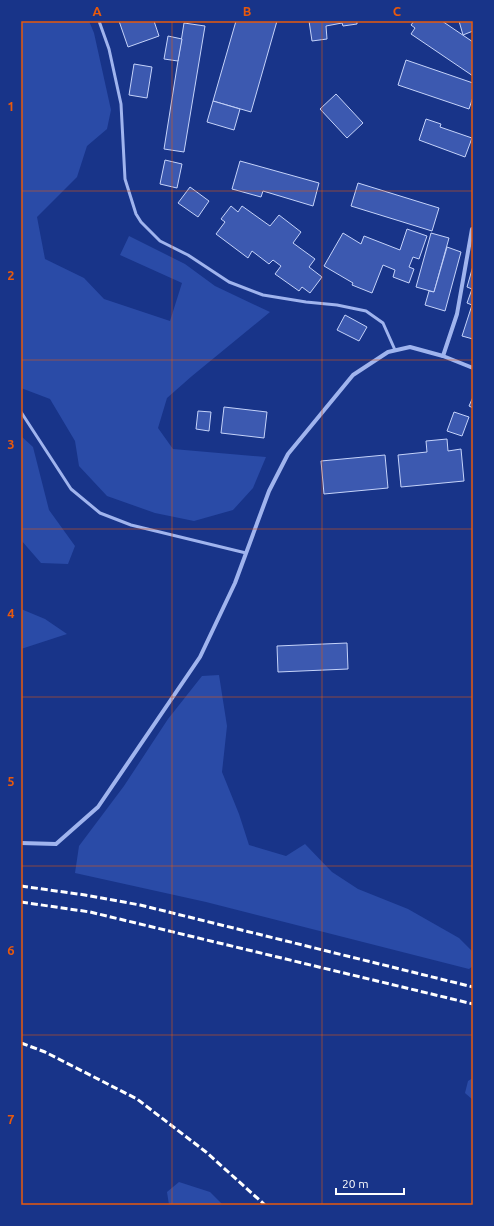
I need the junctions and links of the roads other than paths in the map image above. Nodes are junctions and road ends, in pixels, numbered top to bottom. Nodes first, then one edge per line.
1 (99, 21) edge
2 (472, 229) edge
3 (396, 350) junction
4 (443, 356) junction
5 (473, 368) edge
6 (21, 412) edge
7 (246, 553) junction
8 (21, 843) edge

1 - 3 lane
2 - 4 street
3 - 4 street
3 - 7 street
4 - 5 street
6 - 7 lane
7 - 8 street

